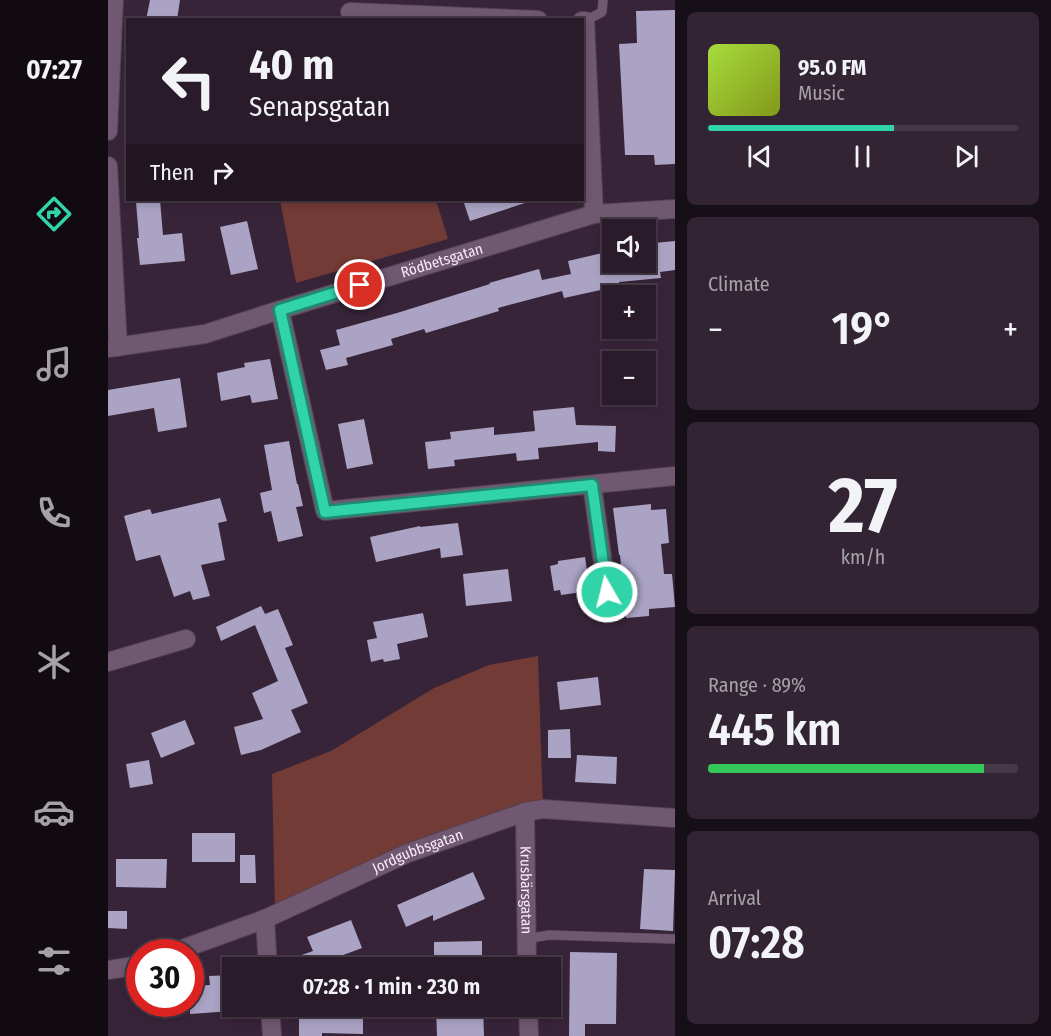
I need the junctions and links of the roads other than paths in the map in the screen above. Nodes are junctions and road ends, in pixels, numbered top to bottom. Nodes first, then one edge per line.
1 (114, 0) edge
2 (603, 0) edge
3 (350, 12) dead end
4 (491, 18) edge
5 (584, 21) edge
6 (584, 39) edge
7 (108, 131) edge
8 (108, 166) edge
9 (675, 209) edge
10 (594, 214) junction
11 (280, 310) junction
12 (113, 348) edge
13 (675, 476) edge
14 (592, 485) junction
15 (607, 592) dead end
16 (186, 639) dead end
17 (108, 662) edge
18 (525, 812) junction
19 (675, 818) edge
20 (265, 919) junction
21 (575, 926) dead end
22 (576, 936) junction
23 (526, 939) junction
24 (675, 939) edge
25 (204, 941) edge
26 (267, 957) edge
27 (527, 957) edge
28 (126, 967) edge
29 (108, 970) edge
30 (271, 1017) edge
31 (528, 1017) edge
32 (272, 1036) edge
33 (529, 1036) edge

1 - 7 street
2 - 5 lane
3 - 4 street
6 - 10 street
8 - 12 street
9 - 10 street, Rödbetsgatan
10 - 11 street, Rödbetsgatan
11 - 12 street, Rödbetsgatan
11 - 14 street
13 - 14 street
14 - 15 street
16 - 17 street
18 - 19 street, Jordgubbsgatan
18 - 20 street, Jordgubbsgatan
18 - 23 street, Krusbärsgatan
20 - 25 street, Jordgubbsgatan
20 - 26 street
21 - 22 lane
22 - 23 lane
22 - 24 lane
23 - 27 street, Krusbärsgatan
28 - 29 street
30 - 32 street
31 - 33 street

